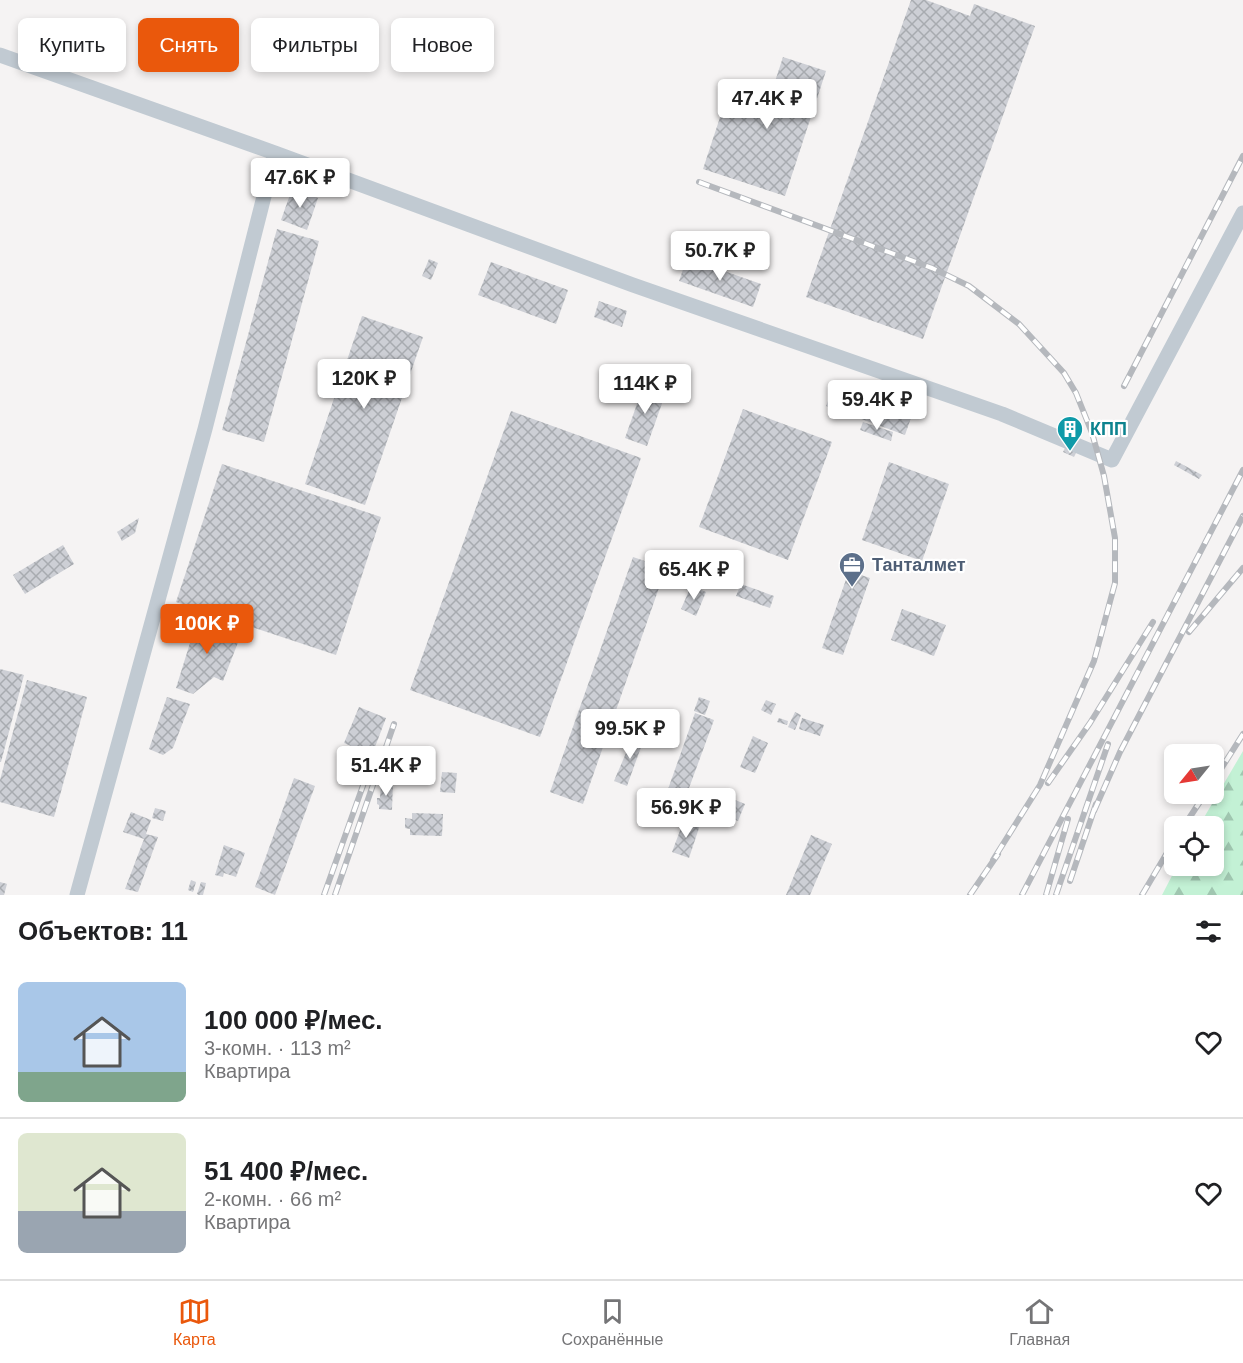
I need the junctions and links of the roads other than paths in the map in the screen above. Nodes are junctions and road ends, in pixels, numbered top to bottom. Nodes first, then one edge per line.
1 (0, 54) edge
2 (275, 153) junction
3 (1243, 213) edge
4 (77, 895) edge

1 - 2 street
2 - 3 street
2 - 4 street

